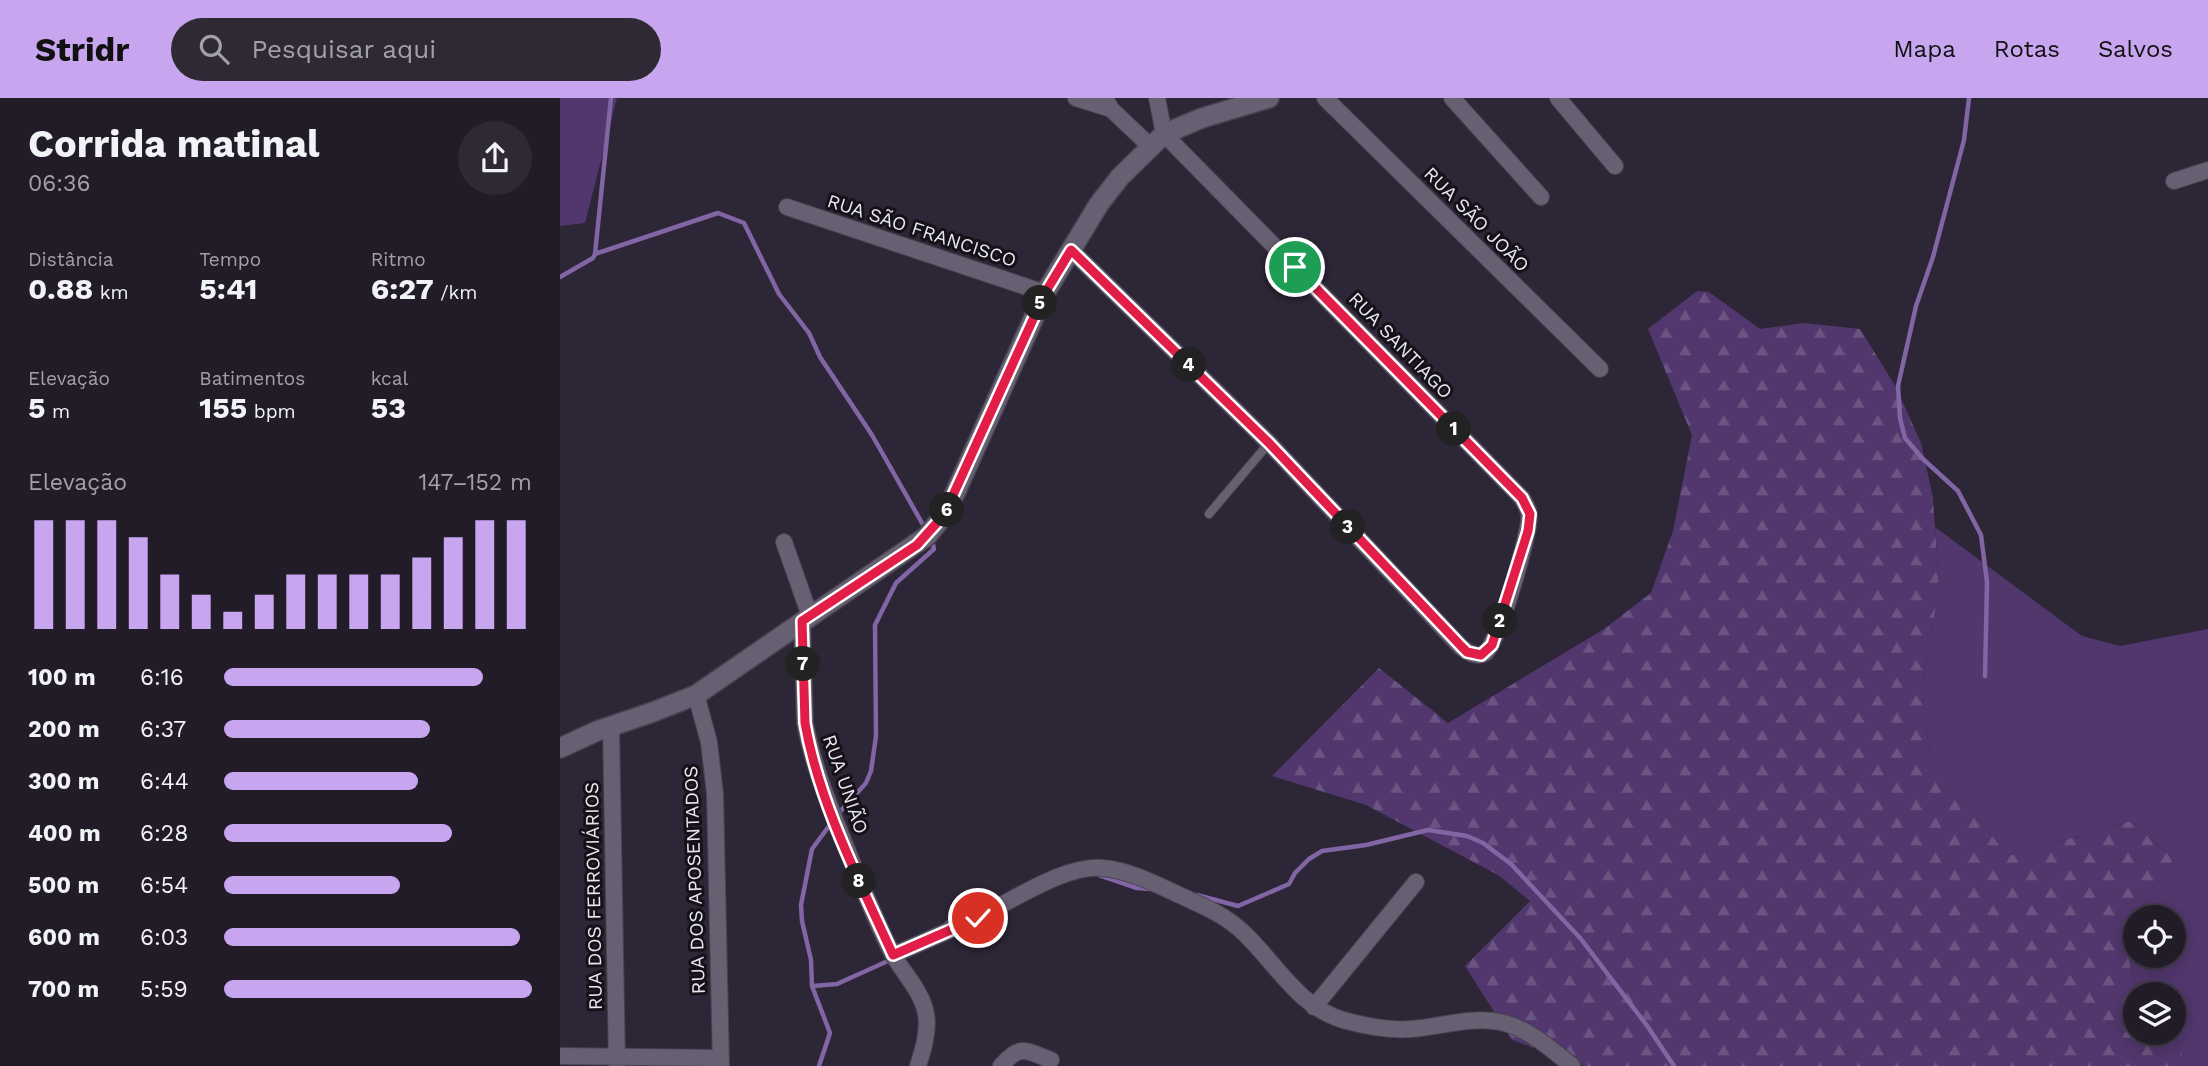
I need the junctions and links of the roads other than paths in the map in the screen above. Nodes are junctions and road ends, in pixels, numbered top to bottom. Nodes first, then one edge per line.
1 (1076, 98) edge
2 (1157, 98) edge
3 (1269, 98) edge
4 (1325, 98) edge
5 (1452, 98) edge
6 (1558, 98) edge
7 (1108, 104) edge
8 (1157, 140) junction
9 (1615, 166) dead end
10 (2208, 170) edge
11 (2174, 181) dead end
12 (1541, 197) dead end
13 (787, 207) dead end
14 (1071, 250) junction
15 (1045, 293) junction
16 (1601, 369) dead end
17 (1269, 443) junction
18 (1209, 514) dead end
19 (784, 542) dead end
20 (806, 619) junction
21 (696, 695) junction
22 (611, 726) junction
23 (560, 748) edge
24 (1416, 882) dead end
25 (893, 955) junction
26 (1314, 1007) junction
27 (560, 1056) edge
28 (1051, 1060) dead end
29 (617, 1061) edge
30 (721, 1062) edge
31 (918, 1066) edge
32 (1001, 1066) edge
33 (1572, 1066) edge

1 - 7 street
2 - 8 street
3 - 8 street
4 - 16 street, RUA SÃO JOÃO
5 - 12 street
6 - 9 street
7 - 8 street, RUA SANTIAGO
8 - 14 street
8 - 17 street, RUA SANTIAGO
10 - 11 street
13 - 15 street, RUA SÃO FRANCISCO
14 - 15 street
14 - 17 street
15 - 20 street
17 - 18 lane
19 - 20 street, RUA UNIÃO
20 - 21 street
20 - 25 street, RUA UNIÃO
21 - 22 street
21 - 30 street, RUA DOS APOSENTADOS
22 - 23 street
22 - 29 street, RUA DOS FERROVIÁRIOS
24 - 26 street
25 - 26 street
25 - 31 street, RUA UNIÃO
26 - 33 street
27 - 29 street
28 - 32 street
29 - 30 street

